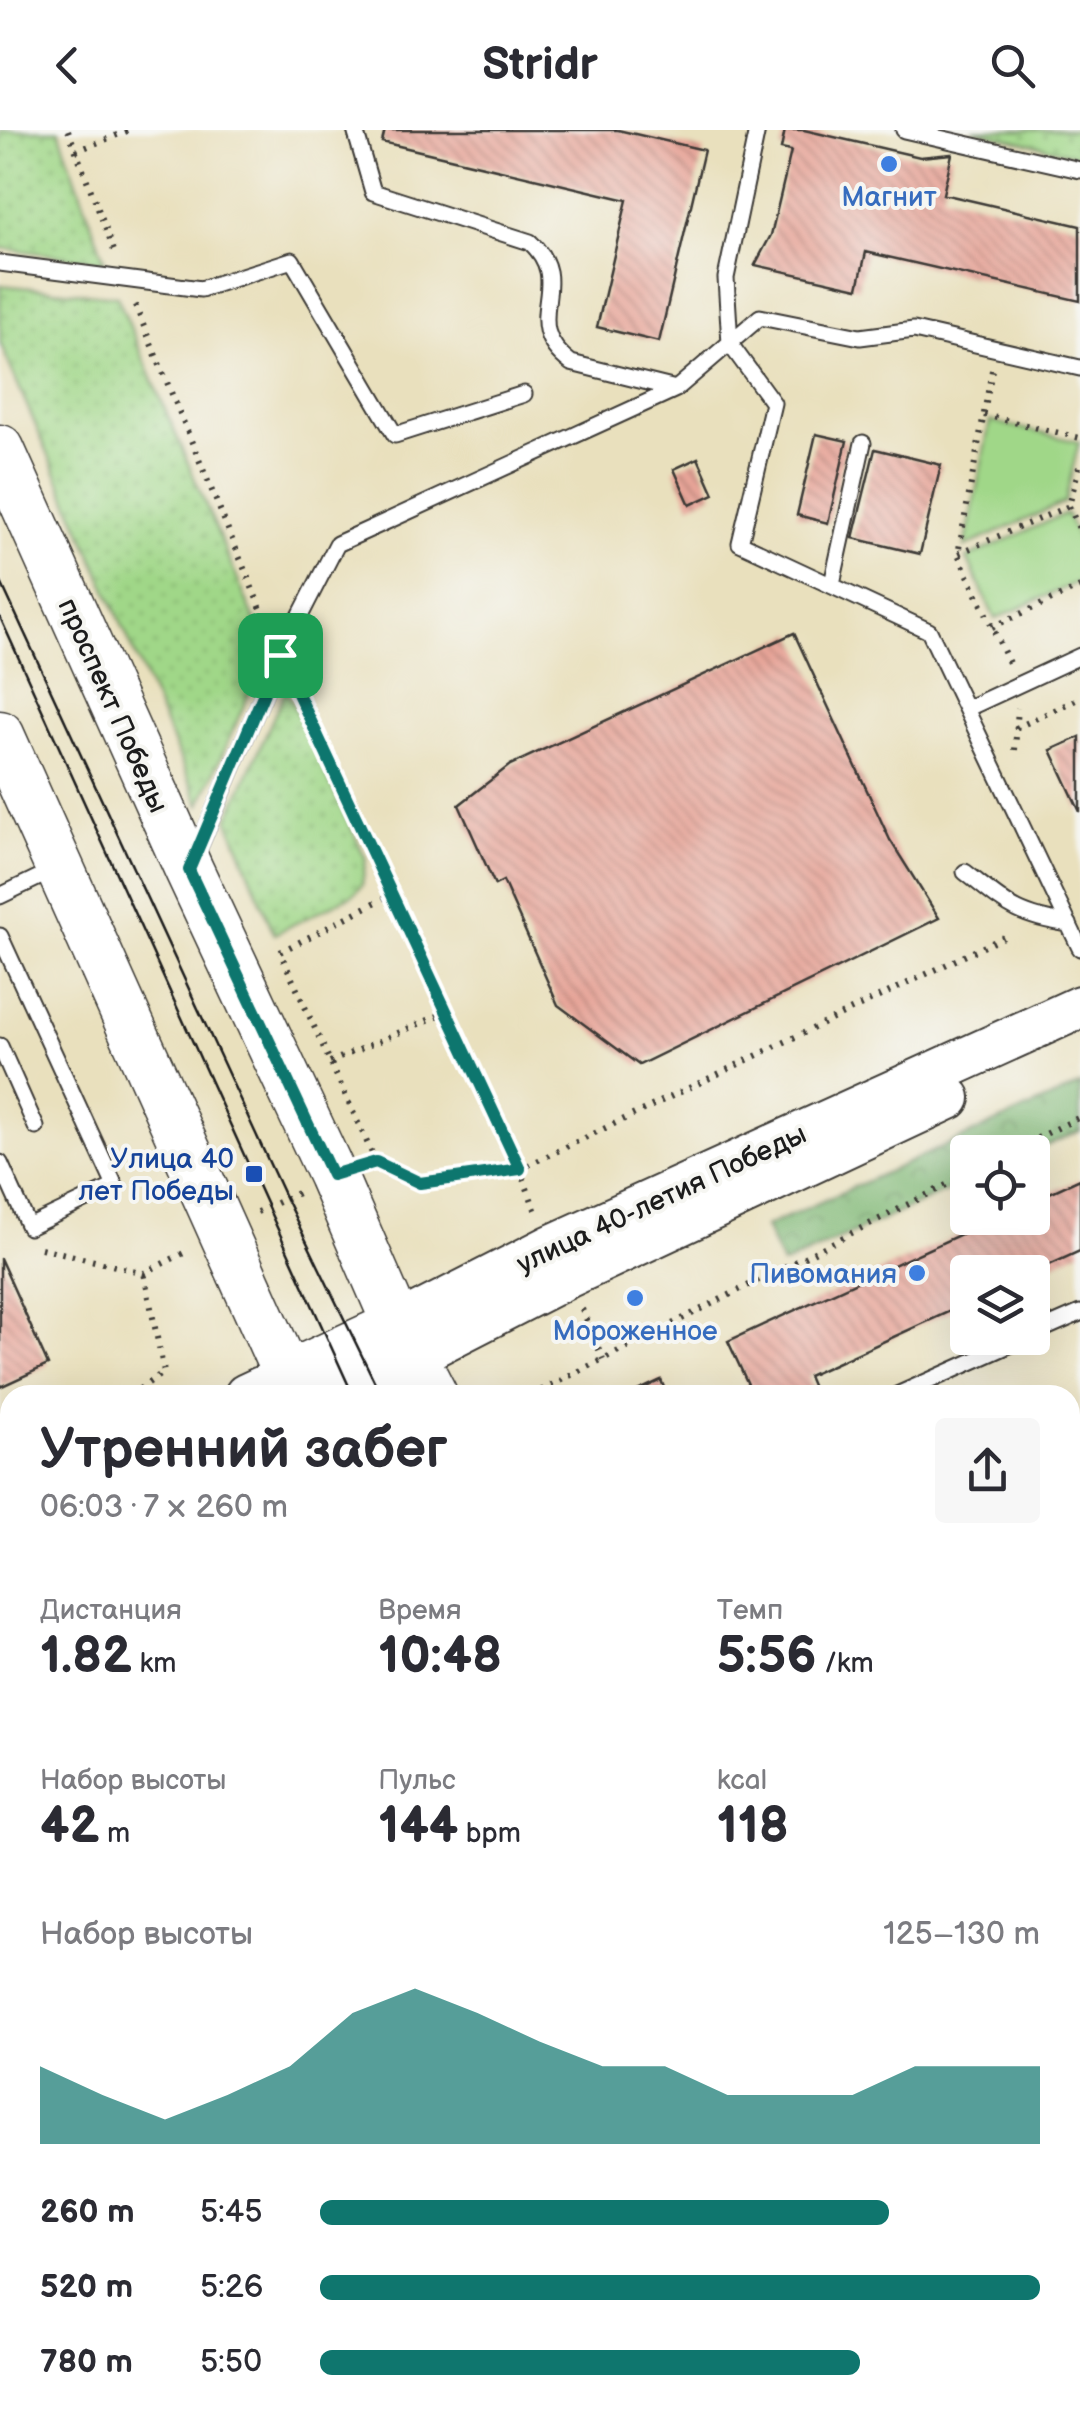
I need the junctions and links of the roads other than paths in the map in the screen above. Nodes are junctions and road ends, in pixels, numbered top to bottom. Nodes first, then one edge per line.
1 (355, 130) edge
2 (757, 130) edge
3 (904, 130) edge
4 (1080, 170) edge
5 (0, 263) edge
6 (730, 344) junction
7 (1080, 368) edge
8 (676, 389) junction
9 (524, 394) dead end
10 (863, 443) dead end
11 (0, 449) edge
12 (832, 584) junction
13 (1080, 656) edge
14 (968, 708) junction
15 (0, 735) edge
16 (60, 866) junction
17 (189, 870) junction
18 (965, 872) dead end
19 (0, 896) edge
20 (1069, 924) junction
21 (0, 936) edge
22 (1080, 948) edge
23 (1079, 1019) edge
24 (0, 1046) edge
25 (36, 1127) dead end
26 (0, 1163) edge
27 (1080, 1313) edge
28 (1050, 1326) edge
29 (987, 1355) edge
30 (414, 1359) edge
31 (286, 1385) edge
32 (308, 1385) edge
33 (919, 1385) edge

1 - 8 lane
2 - 6 lane
3 - 4 lane
5 - 9 lane
6 - 7 lane
6 - 8 lane
6 - 12 lane
8 - 17 lane
10 - 12 lane
11 - 17 main road, проспект Победы
12 - 14 lane
13 - 14 lane
14 - 20 lane
15 - 16 main road
16 - 19 lane
16 - 31 main road
17 - 30 main road, проспект Победы
18 - 20 lane
20 - 22 lane
21 - 26 lane
23 - 30 street, улица 40-летия Победы
24 - 25 lane
27 - 28 lane
29 - 33 lane
30 - 32 main road, улица 40-летия Победы

